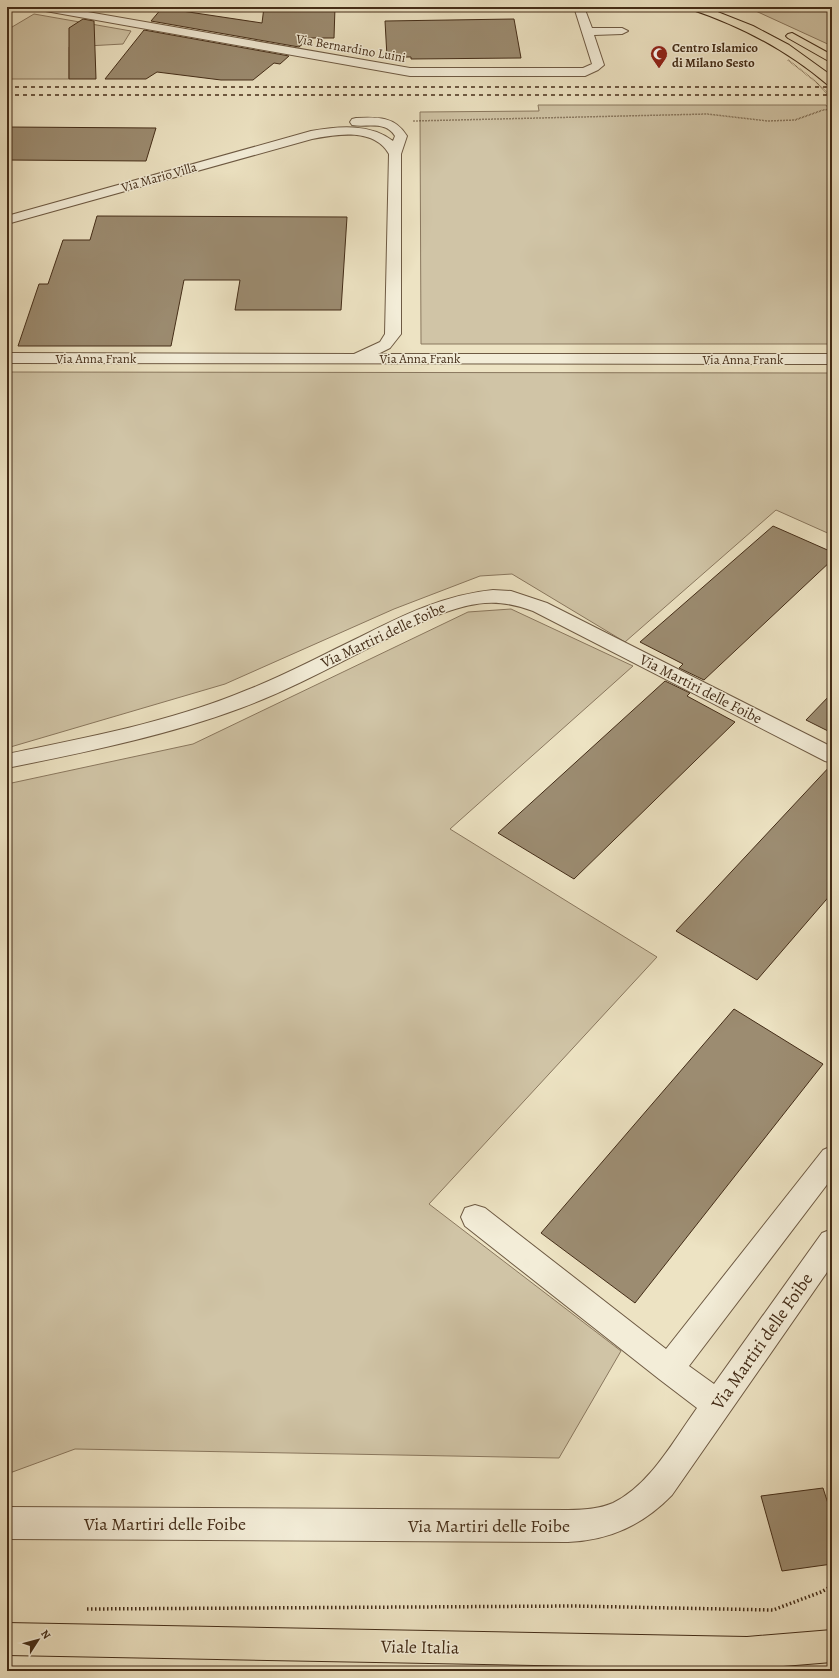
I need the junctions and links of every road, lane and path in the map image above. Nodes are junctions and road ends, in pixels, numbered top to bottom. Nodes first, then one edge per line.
1 (40, 7) edge
2 (694, 7) edge
3 (728, 7) edge
4 (580, 9) edge
5 (742, 13) dead end
6 (622, 31) dead end
7 (783, 31) dead end
8 (587, 32) junction
9 (788, 60) dead end
10 (832, 60) edge
11 (832, 82) edge
12 (832, 98) edge
13 (832, 109) edge
14 (412, 121) dead end
15 (7, 220) edge
16 (393, 334) junction
17 (7, 358) edge
18 (353, 358) junction
19 (437, 358) junction
20 (832, 359) edge
21 (832, 756) edge
22 (7, 761) edge
23 (832, 1158) edge
24 (475, 1217) dead end
25 (832, 1242) edge
26 (669, 1369) junction
27 (717, 1404) junction
28 (7, 1523) edge
29 (832, 1586) edge
30 (79, 1609) dead end
31 (7, 1639) edge
32 (832, 1646) edge

1 - 8 street, Via Bernardino Luini
2 - 11 main road
3 - 5 main road
4 - 8 street, Via Bernardino Luini
6 - 8 street
7 - 10 main road
9 - 12 path, bridge
13 - 14 path
15 - 16 street, Via Mario Villa
16 - 18 street
16 - 19 street
17 - 18 street, Via Anna Frank
18 - 19 street, Via Anna Frank
19 - 20 street, Via Anna Frank
21 - 22 street, Via Martiri delle Foibe
23 - 26 street
24 - 26 street
25 - 27 street, Via Martiri delle Foibe
26 - 27 street
27 - 28 street, Via Martiri delle Foibe
29 - 30 path
31 - 32 main road, Viale Italia

